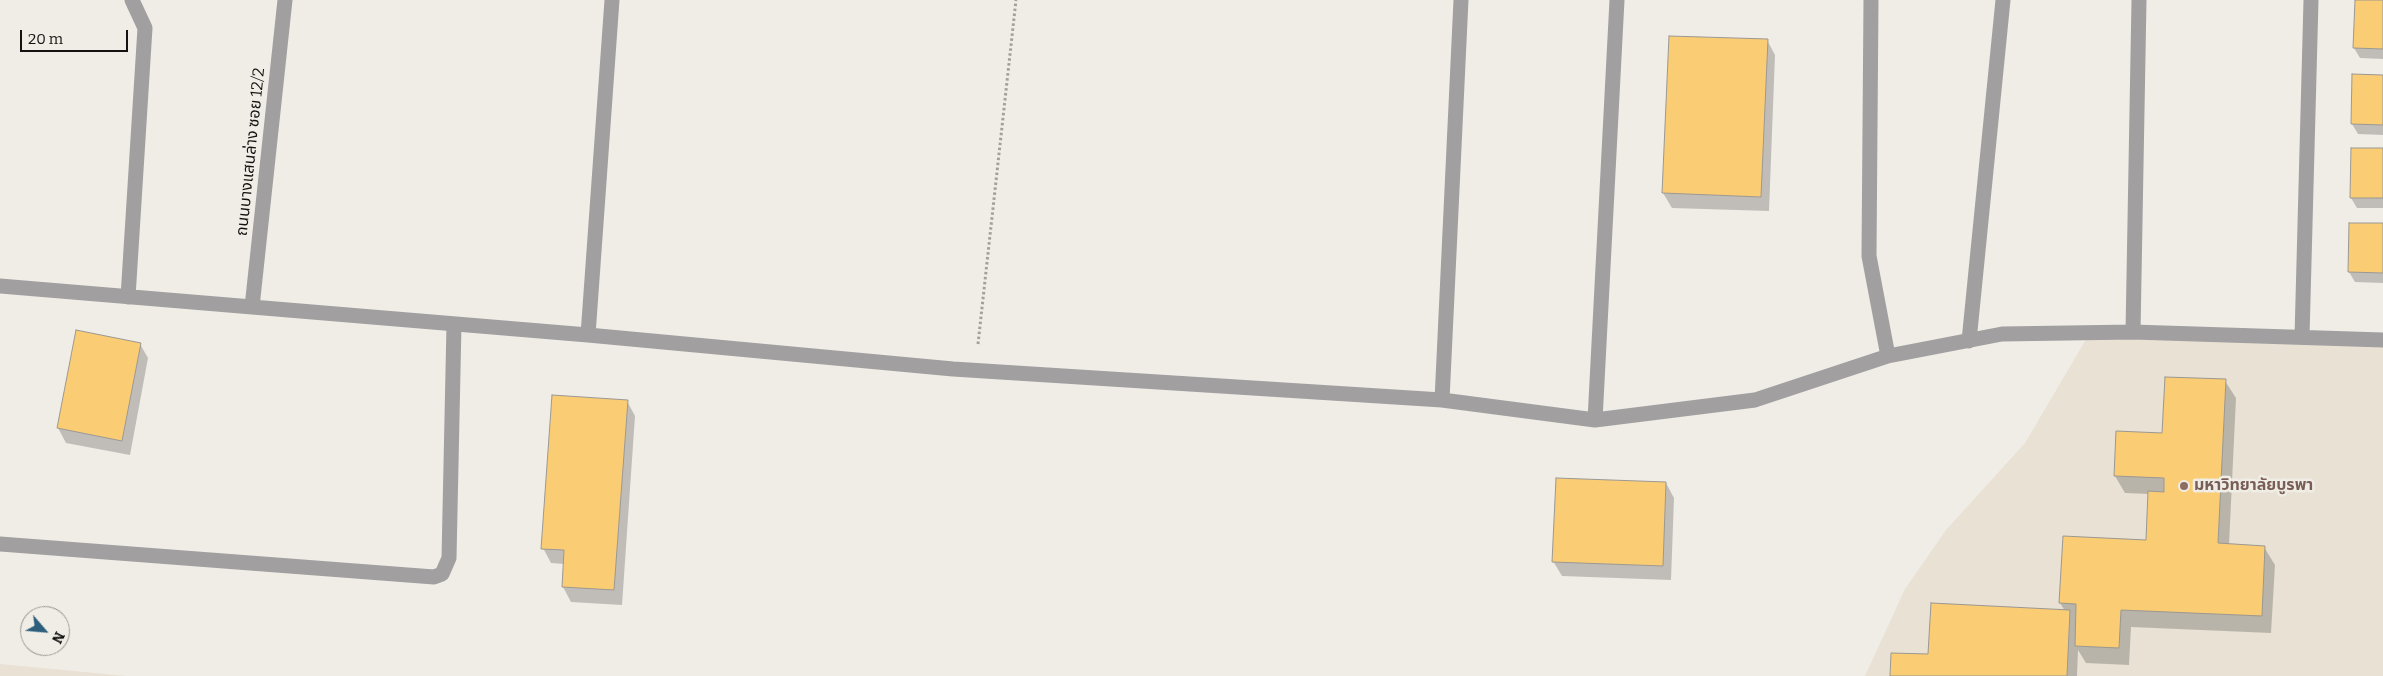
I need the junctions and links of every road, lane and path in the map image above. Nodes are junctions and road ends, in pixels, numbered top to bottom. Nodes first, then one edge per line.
1 (132, 0) edge
2 (285, 0) edge
3 (612, 0) edge
4 (1016, 0) edge
5 (1461, 0) edge
6 (1617, 0) edge
7 (1871, 0) edge
8 (2003, 0) edge
9 (2139, 0) edge
10 (2310, 0) edge
11 (0, 286) edge
12 (128, 297) junction
13 (252, 307) junction
14 (454, 324) junction
15 (2133, 332) junction
16 (588, 335) junction
17 (2302, 337) junction
18 (2383, 340) edge
19 (1969, 341) junction
20 (1888, 356) junction
21 (975, 370) junction
22 (1442, 400) junction
23 (1595, 420) junction
24 (0, 544) edge

1 - 12 street
2 - 13 street, ถนนบางแสนล่าง ซอย 12/2
3 - 16 street
4 - 21 path
5 - 22 street
6 - 23 street
7 - 20 street
8 - 19 street
9 - 15 street
10 - 17 street
11 - 12 street
12 - 13 street
13 - 14 street
14 - 16 street
14 - 24 street
15 - 17 street
15 - 19 street
16 - 21 street
17 - 18 street
19 - 20 street
20 - 23 street
21 - 22 street
22 - 23 street

